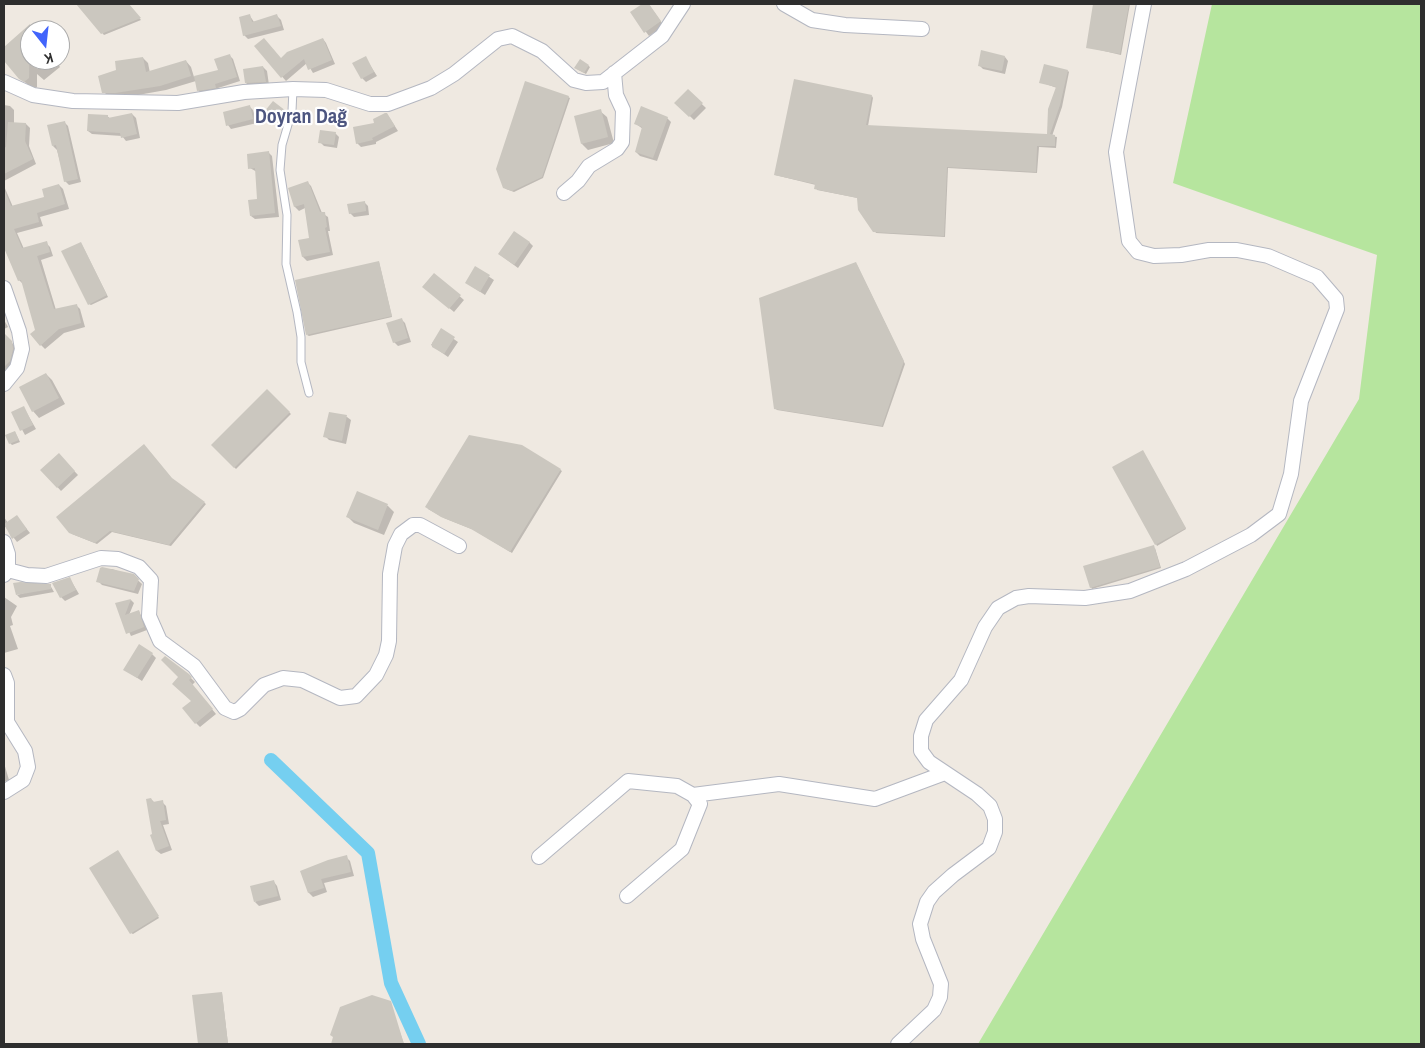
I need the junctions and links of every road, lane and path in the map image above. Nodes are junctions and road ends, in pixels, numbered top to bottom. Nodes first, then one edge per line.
1 (683, 4) edge
2 (784, 4) edge
3 (1144, 4) edge
4 (922, 29) dead end
5 (614, 73) junction
6 (4, 82) edge
7 (293, 89) junction
8 (564, 193) dead end
9 (4, 288) edge
10 (4, 384) edge
11 (309, 393) dead end
12 (4, 542) edge
13 (459, 546) dead end
14 (6, 572) edge
15 (4, 675) edge
16 (945, 773) junction
17 (4, 792) edge
18 (693, 795) junction
19 (539, 857) dead end
20 (627, 896) dead end
21 (898, 1044) edge

1 - 5 street
2 - 4 street
3 - 16 street
5 - 7 street
5 - 8 street
6 - 7 street
7 - 11 lane
9 - 10 street
12 - 14 street
13 - 14 street
15 - 17 street
16 - 18 street
16 - 21 street
18 - 19 street
18 - 20 street

